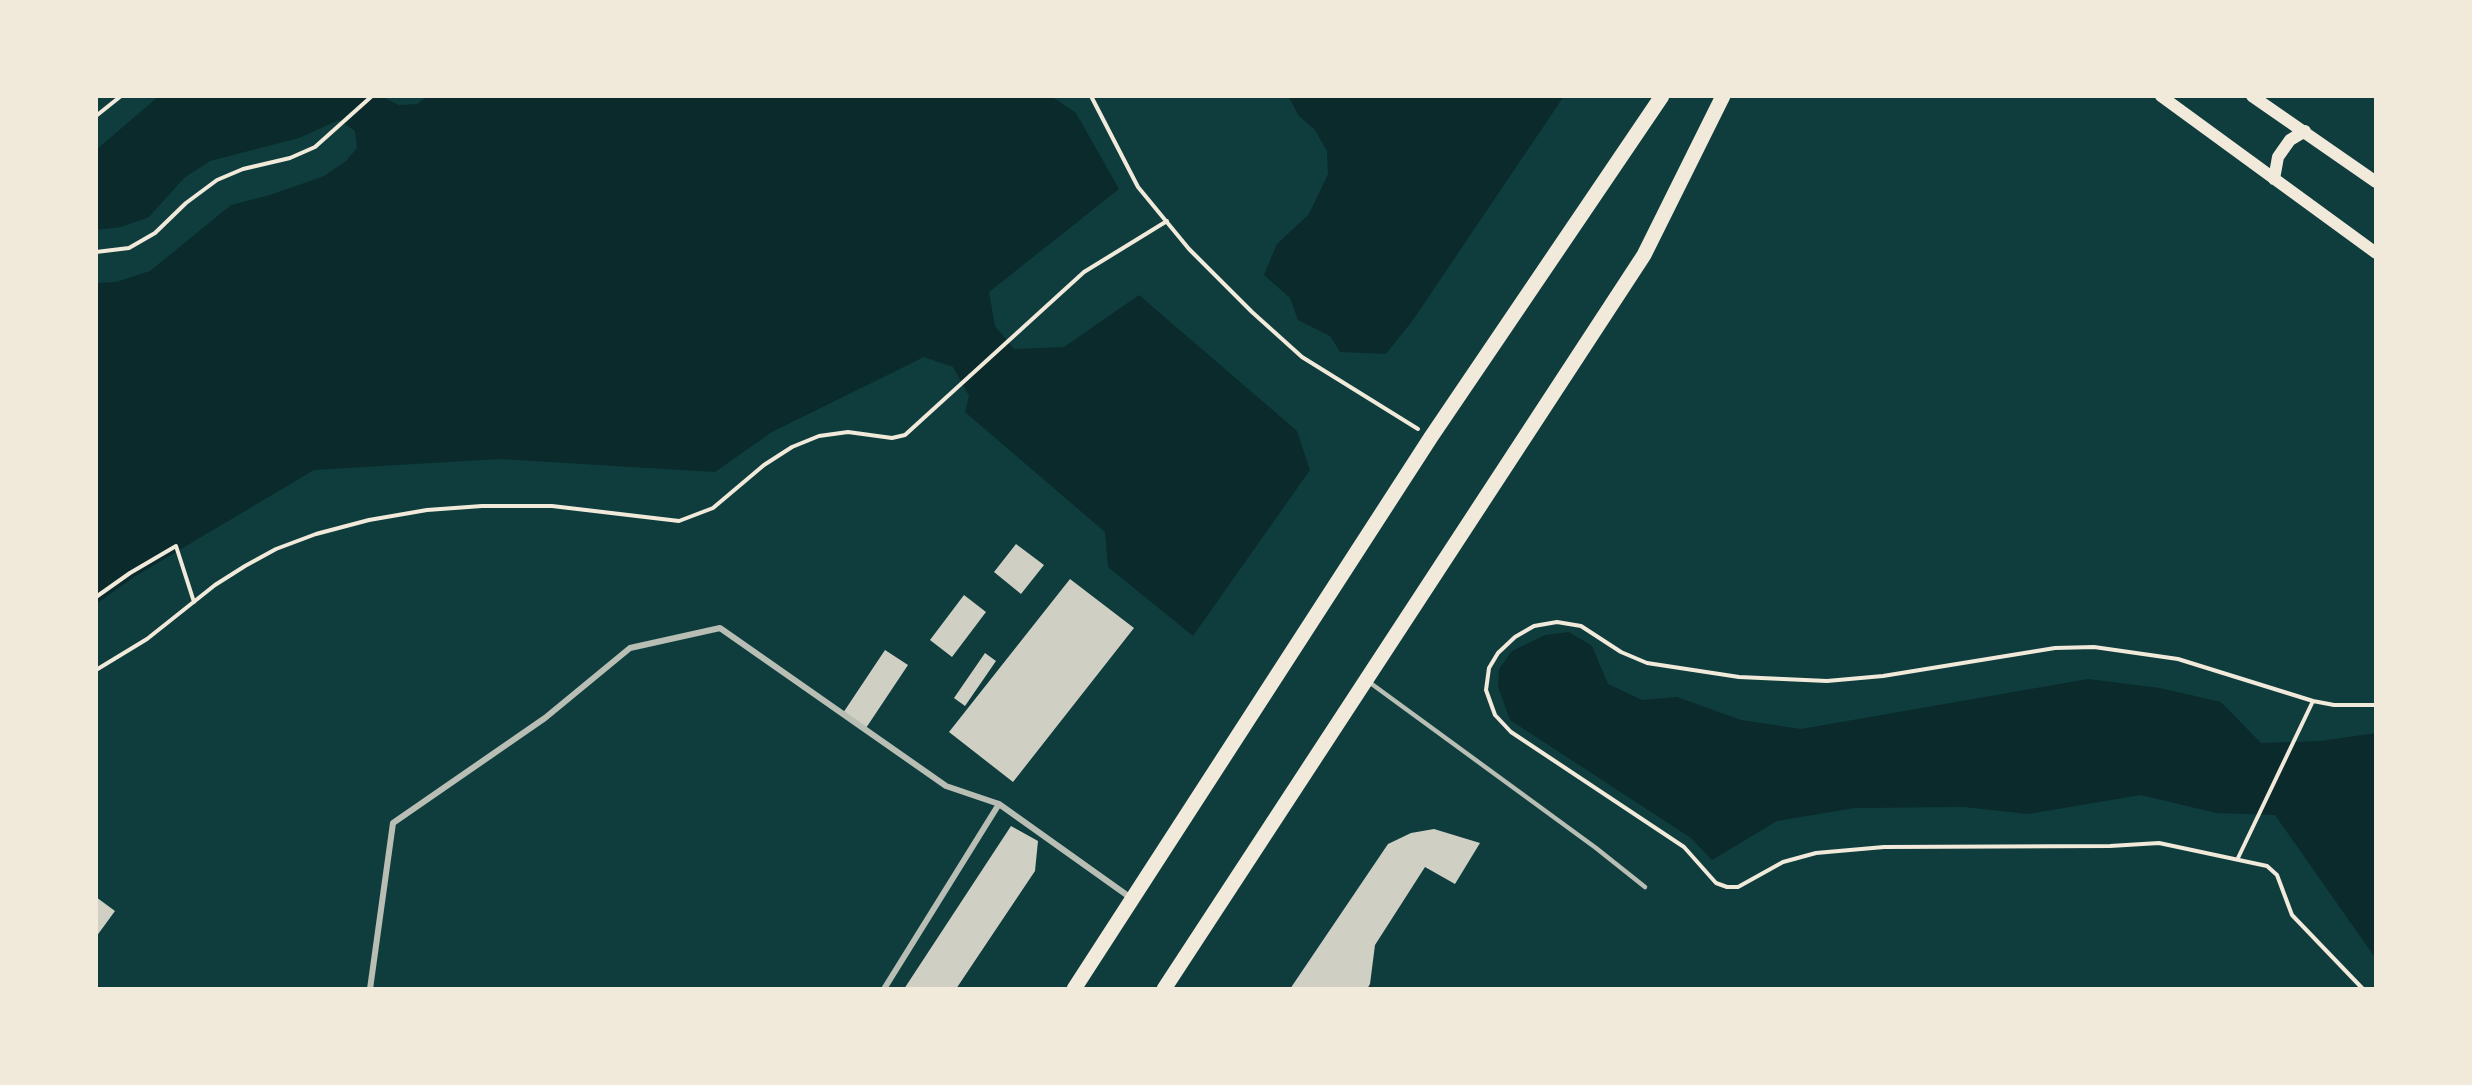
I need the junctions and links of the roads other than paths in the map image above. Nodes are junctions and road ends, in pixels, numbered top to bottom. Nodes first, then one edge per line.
1 (1662, 96) edge
2 (2161, 96) edge
3 (2252, 96) edge
4 (1716, 98) edge
5 (2306, 131) junction
6 (2274, 178) junction
7 (2376, 182) edge
8 (2376, 253) edge
9 (1366, 680) junction
10 (999, 804) junction
11 (1645, 887) dead end
12 (1132, 899) junction
13 (370, 989) edge
14 (884, 989) edge
15 (1074, 989) edge
16 (1164, 989) edge

1 - 12 main road
2 - 6 main road
3 - 5 main road
4 - 9 main road
5 - 6 main road
5 - 7 main road
6 - 8 main road
9 - 11 lane
9 - 16 main road
10 - 12 street
10 - 13 street
10 - 14 street
12 - 15 main road

